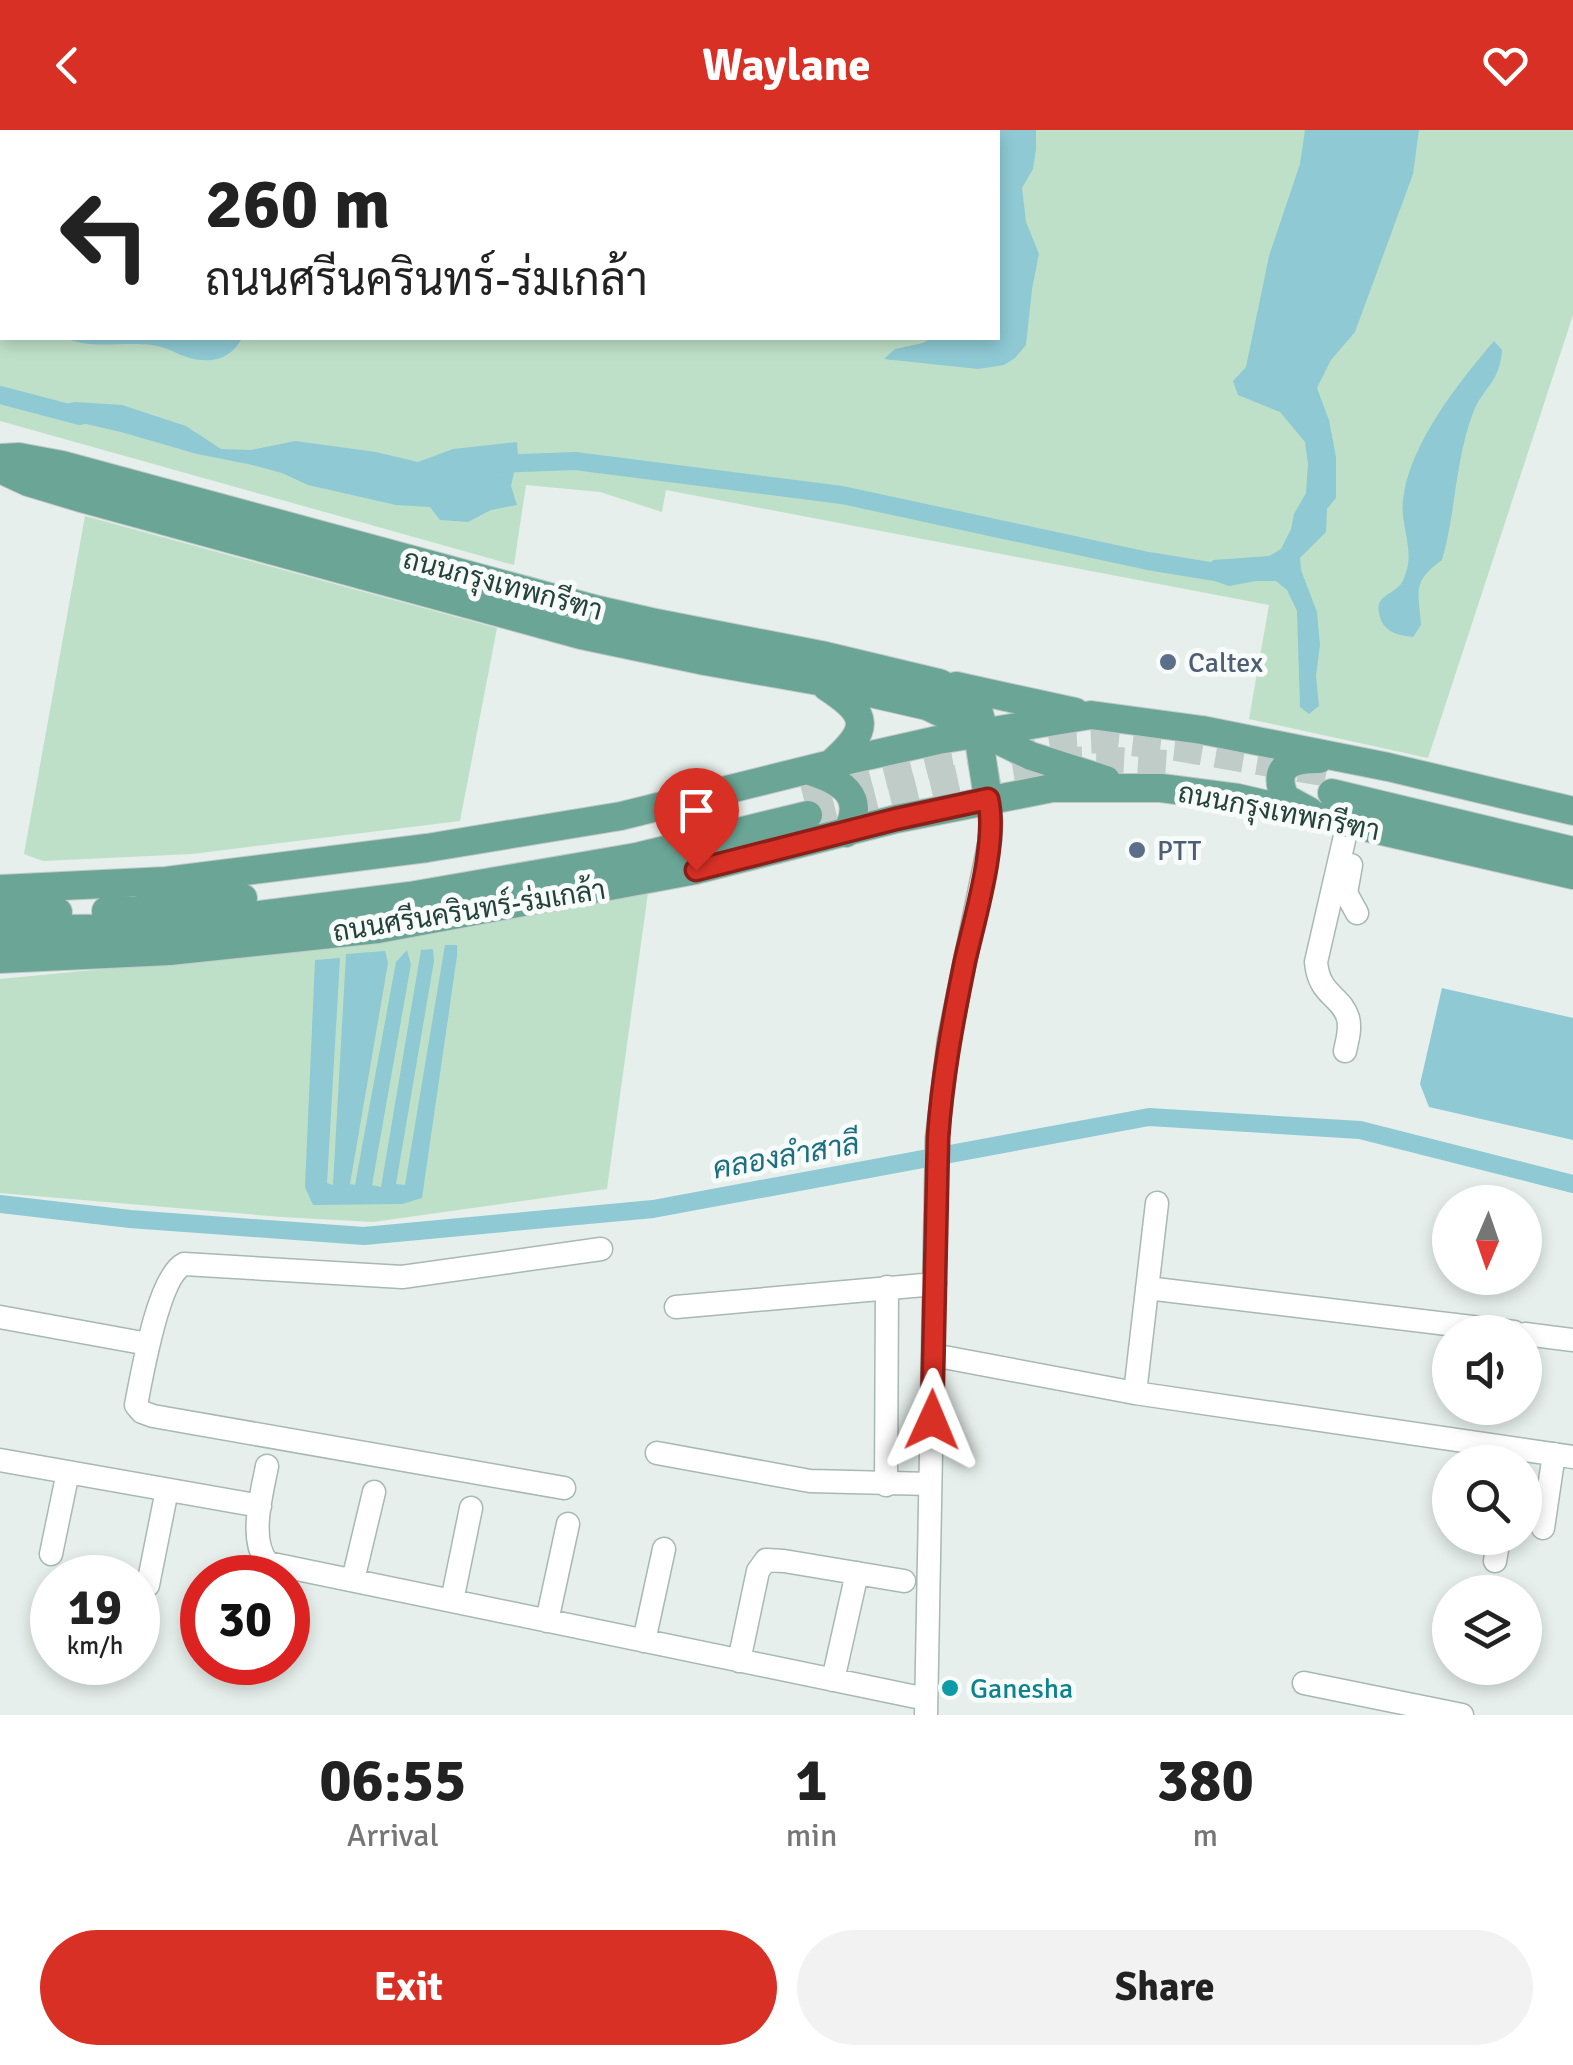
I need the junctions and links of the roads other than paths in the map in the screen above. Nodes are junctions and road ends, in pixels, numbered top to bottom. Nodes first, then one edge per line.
1 (0, 458) edge
2 (0, 470) edge
3 (495, 596) junction
4 (818, 681) junction
5 (938, 682) junction
6 (1092, 716) junction
7 (978, 732) junction
8 (812, 786) junction
9 (1132, 788) junction
10 (988, 799) junction
11 (1340, 799) junction
12 (1573, 811) edge
13 (1573, 829) edge
14 (846, 833) junction
15 (1573, 851) edge
16 (1573, 875) edge
17 (0, 889) edge
18 (0, 913) edge
19 (1356, 914) dead end
20 (0, 933) edge
21 (0, 958) edge
22 (1345, 1052) dead end
23 (1157, 1203) dead end
24 (601, 1248) dead end
25 (935, 1284) junction
26 (887, 1287) junction
27 (1147, 1288) junction
28 (676, 1307) dead end
29 (0, 1316) edge
30 (1432, 1322) edge
31 (1542, 1336) edge
32 (1573, 1340) edge
33 (148, 1344) junction
34 (933, 1356) junction
35 (1135, 1392) junction
36 (1451, 1445) edge
37 (657, 1453) dead end
38 (1564, 1456) edge
39 (0, 1460) edge
40 (267, 1466) dead end
41 (68, 1472) junction
42 (930, 1484) junction
43 (886, 1485) junction
44 (564, 1488) dead end
45 (167, 1490) junction
46 (374, 1492) dead end
47 (260, 1506) junction
48 (470, 1508) dead end
49 (568, 1524) dead end
50 (1544, 1528) dead end
51 (664, 1549) dead end
52 (52, 1554) dead end
53 (154, 1555) edge
54 (857, 1573) junction
55 (353, 1580) junction
56 (904, 1581) dead end
57 (452, 1601) junction
58 (547, 1620) junction
59 (644, 1641) junction
60 (740, 1660) junction
61 (833, 1680) junction
62 (1304, 1683) dead end
63 (1371, 1706) edge
64 (926, 1707) edge
65 (1462, 1715) edge

1 - 3 main road, ถนนกรุงเทพกรีฑา
2 - 3 main road, ถนนกรุงเทพกรีฑา
3 - 4 main road, ถนนกรุงเทพกรีฑา
3 - 5 main road, ถนนกรุงเทพกรีฑา
4 - 7 main road, ถนนกรุงเทพกรีฑา
4 - 8 main road
5 - 6 main road
5 - 7 main road, ถนนกรุงเทพกรีฑา
6 - 7 main road, ถนนกรุงเทพกรีฑา
6 - 11 main road, ถนนกรุงเทพกรีฑา
7 - 8 main road, ถนนศรีนครินทร์-ร่มเกล้า
7 - 9 main road
7 - 10 main road, ถนนกรุงเทพกรีฑา
8 - 14 main road
8 - 17 main road, ถนนศรีนครินทร์-ร่มเกล้า
8 - 18 main road, ถนนศรีนครินทร์-ร่มเกล้า
8 - 20 main road, ถนนศรีนครินทร์-ร่มเกล้า
9 - 10 main road, ถนนกรุงเทพกรีฑา
9 - 11 main road, ถนนกรุงเทพกรีฑา
10 - 14 main road, ถนนศรีนครินทร์-ร่มเกล้า
10 - 25 street
11 - 12 main road, ถนนกรุงเทพกรีฑา
11 - 13 main road, ถนนกรุงเทพกรีฑา
11 - 15 main road, ถนนกรุงเทพกรีฑา
11 - 16 main road, ถนนกรุงเทพกรีฑา
11 - 19 street
11 - 22 street
14 - 21 main road, ถนนศรีนครินทร์-ร่มเกล้า
23 - 27 street
24 - 33 street
25 - 26 street
25 - 34 street
26 - 28 street
26 - 43 street
27 - 30 street
27 - 35 street
29 - 33 street
31 - 32 street
33 - 44 street
34 - 35 street
34 - 42 street
35 - 36 street
37 - 43 street
38 - 50 street
39 - 41 street
40 - 47 street
41 - 45 street
41 - 52 street
42 - 43 street
42 - 64 street
45 - 47 street
45 - 53 street
46 - 55 street
47 - 55 street
48 - 57 street
49 - 58 street
51 - 59 street
54 - 56 street
54 - 60 street
54 - 61 street
55 - 57 street
57 - 58 street
58 - 59 street
59 - 60 street
60 - 61 street
61 - 64 street
62 - 63 street
63 - 65 street

